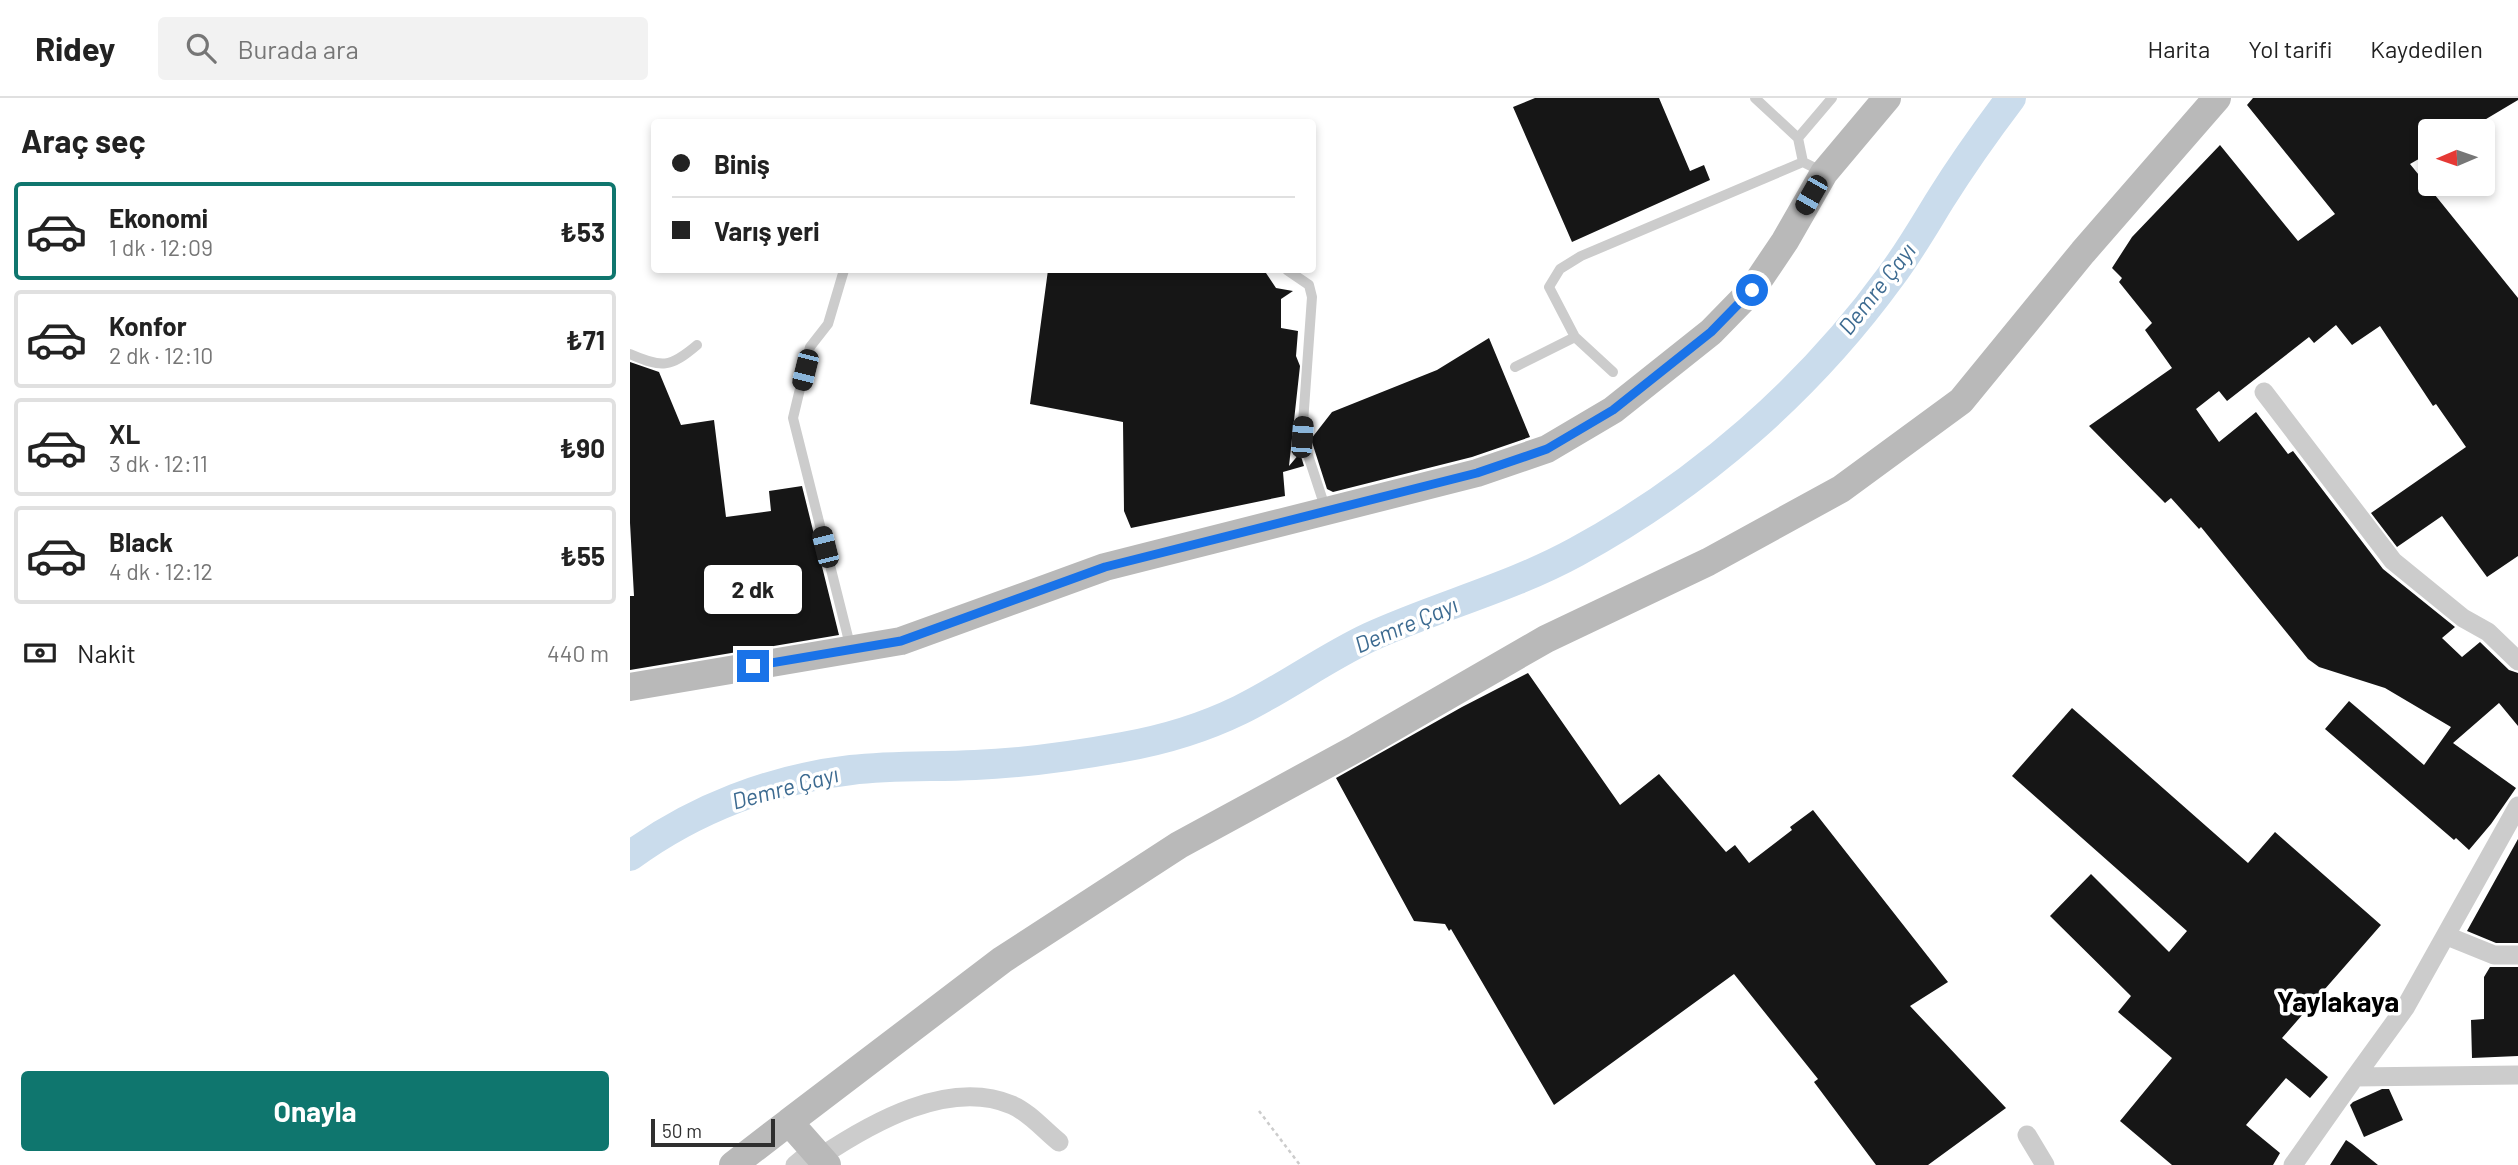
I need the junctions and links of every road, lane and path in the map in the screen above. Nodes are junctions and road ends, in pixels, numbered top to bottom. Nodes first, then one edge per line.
1 (1755, 98) edge
2 (1832, 98) edge
3 (1887, 98) edge
4 (2217, 98) edge
5 (1798, 138) junction
6 (1814, 167) junction
7 (843, 273) edge
8 (1291, 273) edge
9 (1575, 337) junction
10 (697, 345) dead end
11 (630, 354) edge
12 (1515, 367) dead end
13 (1612, 372) dead end
14 (2264, 392) dead end
15 (1326, 511) junction
16 (851, 649) junction
17 (2518, 661) edge
18 (630, 687) edge
19 (2518, 806) edge
20 (2447, 936) junction
21 (2518, 955) edge
22 (2518, 1075) edge
23 (2355, 1077) junction
24 (1259, 1111) dead end
25 (789, 1122) junction
26 (2027, 1135) dead end
27 (1059, 1142) dead end
28 (814, 1159) edge
29 (733, 1165) edge
30 (1300, 1165) edge
31 (2045, 1165) edge
32 (2293, 1165) edge

1 - 5 lane
2 - 5 lane
3 - 6 street
4 - 25 street
5 - 6 lane
6 - 9 lane
6 - 15 street
7 - 16 lane
8 - 15 lane
9 - 12 lane
9 - 13 lane
10 - 11 lane
14 - 17 street
15 - 16 street
16 - 18 street
19 - 20 street
20 - 21 street
20 - 23 street
22 - 23 street
23 - 32 street
24 - 30 path
25 - 28 street
25 - 29 street
26 - 31 street
27 - 28 street

